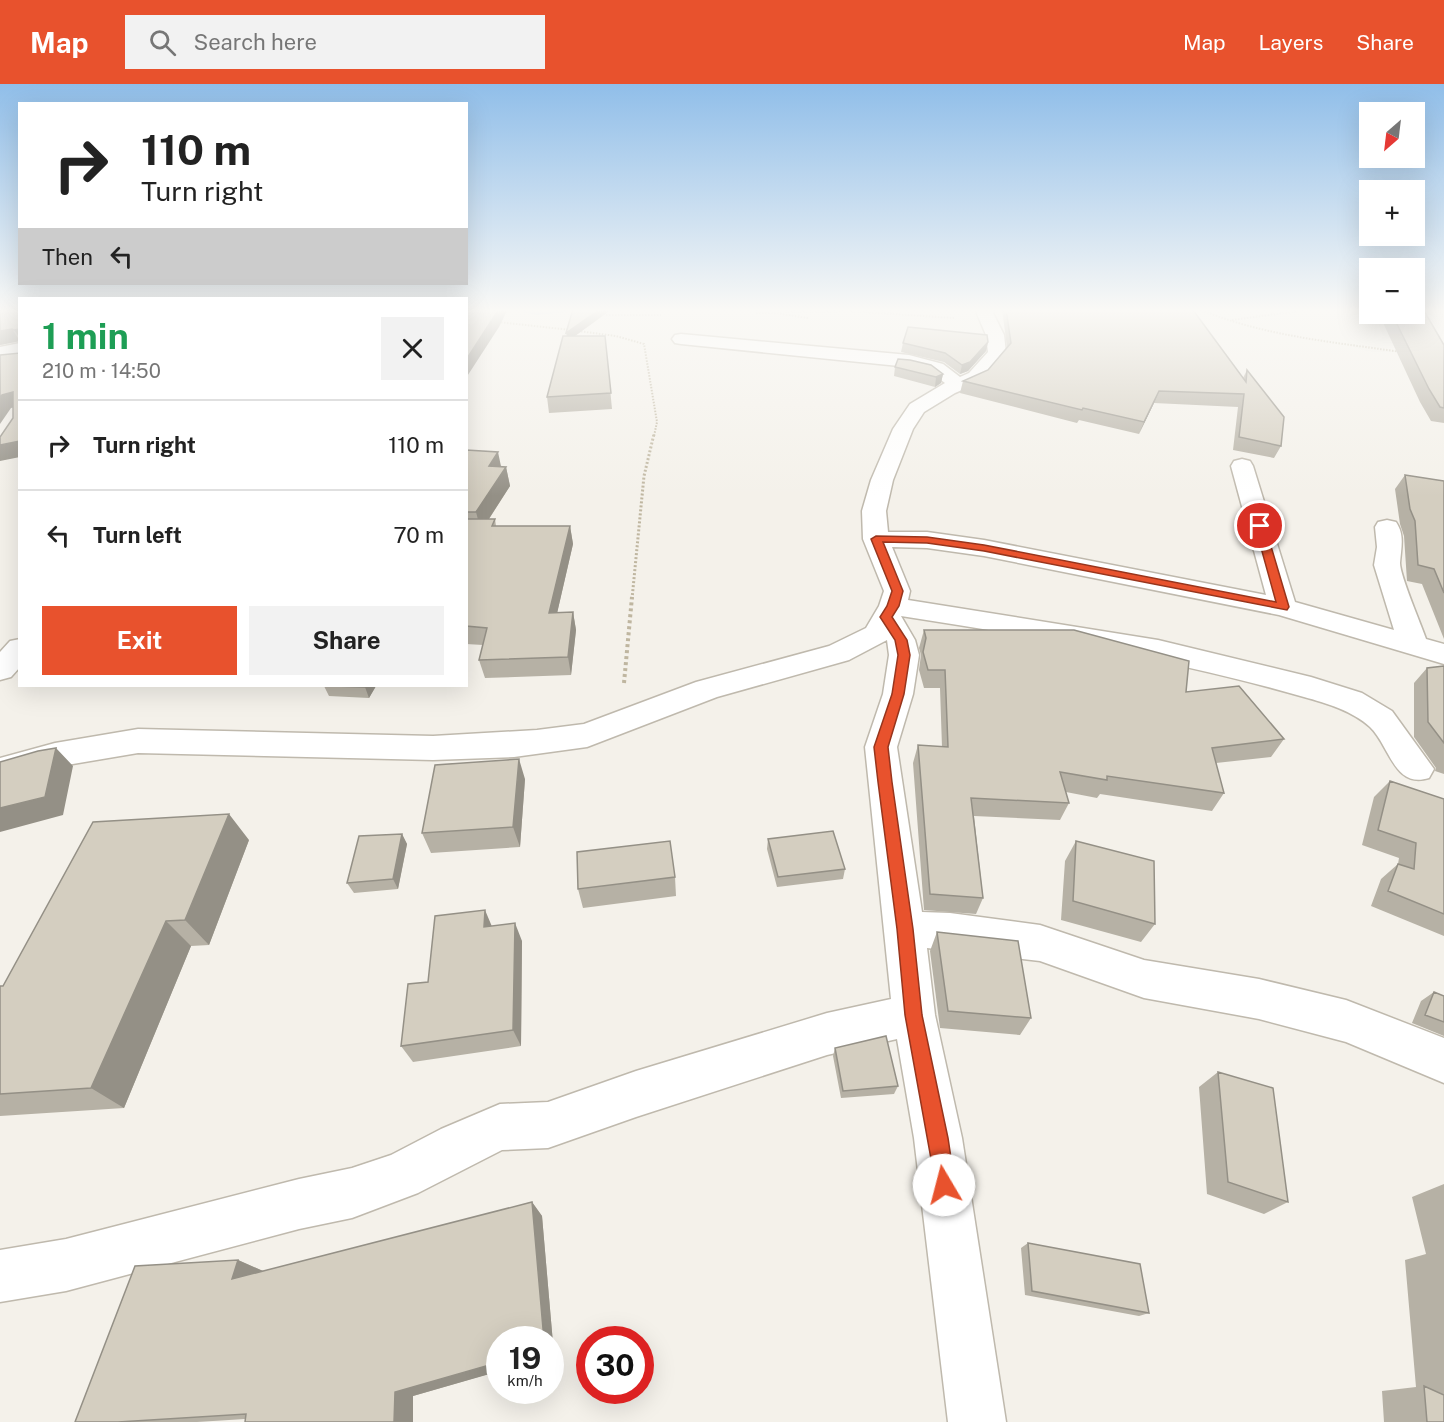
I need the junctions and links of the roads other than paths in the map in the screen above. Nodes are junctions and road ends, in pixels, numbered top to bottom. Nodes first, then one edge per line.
1 (944, 371) edge
2 (981, 371) edge
3 (958, 385) junction
4 (1242, 466) dead end
5 (1387, 527) dead end
6 (876, 539) junction
7 (1283, 607) junction
8 (890, 612) junction
9 (1414, 646) junction
10 (18, 650) edge
11 (1444, 654) edge
12 (0, 670) edge
13 (1417, 769) dead end
14 (0, 771) edge
15 (905, 929) junction
16 (914, 1015) junction
17 (1444, 1061) edge
18 (0, 1276) edge
19 (977, 1422) edge

1 - 3 street
2 - 3 street
3 - 6 street
4 - 7 street
5 - 9 street
6 - 7 street
6 - 8 street
7 - 9 street
8 - 13 street
8 - 14 street
8 - 15 street
9 - 11 street
10 - 12 street
15 - 16 street
15 - 17 street
16 - 18 street
16 - 19 street

